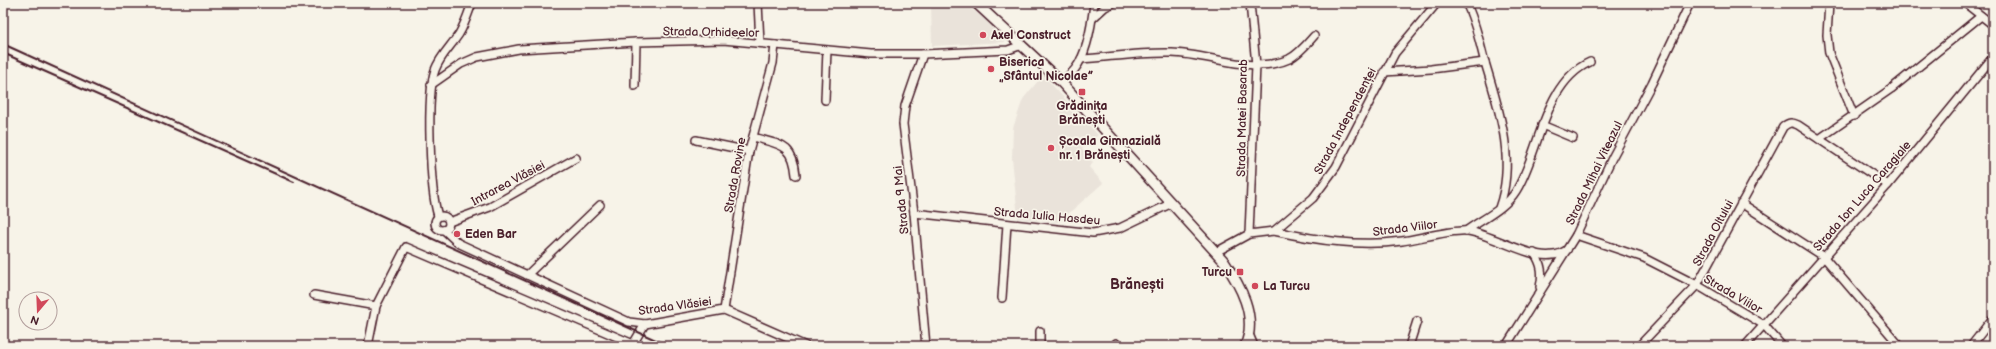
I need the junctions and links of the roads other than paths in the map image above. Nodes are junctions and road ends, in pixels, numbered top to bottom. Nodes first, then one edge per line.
1 (472, 3) edge
2 (758, 3) edge
3 (976, 3) edge
4 (1094, 3) edge
5 (1113, 3) edge
6 (1250, 3) edge
7 (1437, 3) edge
8 (1466, 3) edge
9 (1690, 3) edge
10 (1829, 3) edge
11 (1965, 3) edge
12 (1981, 16) junction
13 (1092, 18) junction
14 (1993, 25) edge
15 (1314, 36) dead end
16 (636, 42) junction
17 (760, 43) junction
18 (775, 45) junction
19 (1022, 45) junction
20 (827, 50) junction
21 (923, 54) junction
22 (1993, 57) edge
23 (1081, 59) junction
24 (1485, 62) junction
25 (1590, 62) dead end
26 (1256, 66) junction
27 (1384, 72) junction
28 (1061, 82) junction
29 (431, 85) junction
30 (635, 86) dead end
31 (825, 100) dead end
32 (1854, 116) junction
33 (1542, 125) junction
34 (753, 137) junction
35 (1573, 138) dead end
36 (1819, 139) junction
37 (696, 140) dead end
38 (749, 151) junction
39 (576, 158) dead end
40 (796, 175) dead end
41 (1888, 185) junction
42 (1172, 203) junction
43 (1741, 203) junction
44 (600, 205) dead end
45 (1499, 208) junction
46 (914, 213) junction
47 (438, 216) junction
48 (450, 222) junction
49 (1007, 224) junction
50 (444, 230) junction
51 (1274, 231) junction
52 (1466, 231) junction
53 (1250, 234) junction
54 (1576, 235) junction
55 (1568, 249) junction
56 (1216, 252) junction
57 (1534, 253) junction
58 (1823, 256) junction
59 (527, 275) junction
60 (1697, 285) junction
61 (1538, 293) junction
62 (314, 295) dead end
63 (1002, 298) dead end
64 (376, 306) junction
65 (724, 310) junction
66 (1993, 318) edge
67 (1417, 321) dead end
68 (645, 324) junction
69 (1764, 325) junction
70 (1040, 331) dead end
71 (1249, 334) junction
72 (636, 345) edge
73 (368, 346) edge
74 (806, 346) edge
75 (926, 346) edge
76 (1040, 346) edge
77 (1245, 346) edge
78 (1254, 346) edge
79 (1410, 346) edge
80 (1506, 346) edge
81 (1639, 346) edge
82 (1745, 346) edge
83 (1782, 346) edge
84 (1900, 346) edge
85 (1971, 346) edge

1 - 29 street
2 - 17 street
3 - 19 main road
4 - 13 street
5 - 13 street
6 - 26 street, Strada Matei Basarab
7 - 27 street, Strada Independenței
8 - 24 street
9 - 54 street, Strada Mihai Viteazul
10 - 32 street
11 - 12 street
12 - 14 street
12 - 32 street
13 - 23 street
15 - 26 street
16 - 17 street, Strada Orhideelor
16 - 29 street, Strada Orhideelor
16 - 30 street
17 - 18 street, Strada Orhideelor
18 - 20 street, Strada Orhideelor
18 - 34 street, Strada Rovine
19 - 21 street, Strada Orhideelor
19 - 28 main road
20 - 21 street, Strada Orhideelor
20 - 31 street
21 - 46 street, Strada 9 Mai
22 - 41 street, Strada Ion Luca Caragiale
23 - 26 street
23 - 28 street
24 - 27 street
24 - 45 street
25 - 33 street
26 - 53 street, Strada Matei Basarab
27 - 51 street, Strada Independenței
28 - 42 main road
29 - 47 street
32 - 36 street
33 - 35 street
33 - 45 street
34 - 38 street, Strada Rovine
34 - 40 street
36 - 41 street
36 - 43 street, Strada Oltului
37 - 38 street
38 - 65 street, Strada Rovine
39 - 48 street, Intrarea Vlăsiei
41 - 58 street, Strada Ion Luca Caragiale
42 - 49 street, Strada Iulia Hasdeu
42 - 56 main road
43 - 58 street
43 - 60 street, Strada Oltului
44 - 59 street
45 - 52 street
46 - 49 street, Strada Iulia Hasdeu
46 - 75 street, Strada 9 Mai
47 - 48 street
47 - 50 street
48 - 50 street
49 - 63 street
50 - 59 street, Strada Vlăsiei
51 - 52 street, Strada Viilor
51 - 53 street
52 - 57 street, Strada Viilor
53 - 56 street
54 - 55 street, Strada Mihai Viteazul
54 - 60 street, Strada Viilor
55 - 57 street, Strada Viilor
55 - 61 street, Strada Mihai Viteazul
56 - 71 main road
57 - 61 street
58 - 69 street, Strada Ion Luca Caragiale
58 - 84 street
59 - 68 street, Strada Vlăsiei
60 - 69 street, Strada Viilor
60 - 81 street, Strada Oltului
61 - 80 street, Strada Mihai Viteazul
62 - 64 street
64 - 72 street
64 - 73 street
65 - 68 street, Strada Vlăsiei
65 - 74 street, Strada Vlăsiei
66 - 85 street
67 - 79 street
68 - 72 street
69 - 82 street, Strada Ion Luca Caragiale
69 - 83 street, Strada Viilor
70 - 76 street
71 - 77 main road
71 - 78 street

